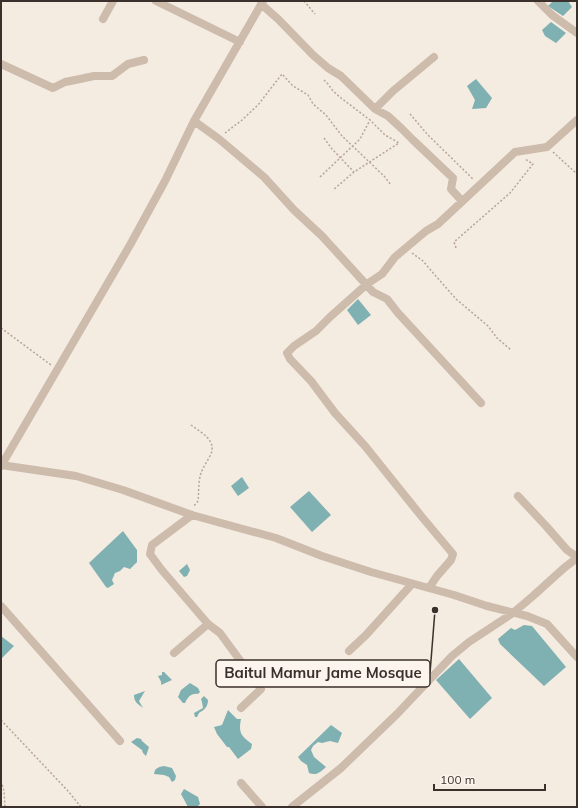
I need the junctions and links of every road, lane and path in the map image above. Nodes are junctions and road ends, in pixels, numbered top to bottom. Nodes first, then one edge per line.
1 (113, 1) edge
2 (156, 1) edge
3 (304, 1) edge
4 (538, 1) edge
5 (262, 2) edge
6 (315, 14) dead end
7 (103, 19) dead end
8 (577, 33) edge
9 (240, 42) junction
10 (434, 57) dead end
11 (144, 60) dead end
12 (1, 64) edge
13 (324, 80) dead end
14 (376, 109) junction
15 (410, 114) dead end
16 (370, 120) junction
17 (577, 120) edge
18 (194, 122) junction
19 (324, 138) dead end
20 (219, 139) junction
21 (547, 147) junction
22 (515, 152) junction
23 (354, 172) junction
24 (577, 174) edge
25 (320, 177) dead end
26 (391, 185) dead end
27 (479, 186) junction
28 (333, 190) dead end
29 (462, 201) junction
30 (407, 247) junction
31 (456, 248) dead end
32 (366, 284) junction
33 (1, 328) edge
34 (511, 350) dead end
35 (58, 369) junction
36 (481, 403) dead end
37 (191, 426) dead end
38 (1, 466) edge
39 (518, 496) dead end
40 (190, 514) junction
41 (577, 558) edge
42 (412, 584) junction
43 (429, 588) junction
44 (1, 606) edge
45 (513, 612) junction
46 (208, 624) junction
47 (349, 651) dead end
48 (174, 653) dead end
49 (577, 657) edge
50 (241, 708) dead end
51 (1, 720) edge
52 (120, 741) dead end
53 (1, 781) edge
54 (241, 783) dead end
55 (6, 807) edge
56 (81, 807) edge
57 (262, 807) edge
58 (292, 807) edge

1 - 7 street
2 - 9 street
3 - 6 path
4 - 8 street
5 - 9 street
5 - 14 street
9 - 18 street
10 - 14 street
11 - 12 street
13 - 16 path
14 - 29 street
15 - 27 path
16 - 23 path
16 - 25 path
17 - 21 street
18 - 20 street
18 - 35 street
19 - 23 path
20 - 26 path
20 - 32 street
21 - 22 street
21 - 24 path
22 - 27 street
22 - 31 path
23 - 28 path
27 - 29 street
29 - 30 street
30 - 32 street
30 - 34 path
32 - 36 street
32 - 43 street
33 - 35 path
35 - 38 street
37 - 40 path
38 - 40 street
39 - 41 street
40 - 42 street
40 - 46 street
41 - 45 street
42 - 43 street
42 - 47 street
43 - 45 street
44 - 52 street
45 - 49 street
45 - 58 street
46 - 48 street
46 - 50 street
51 - 56 path
53 - 55 path
54 - 57 street

